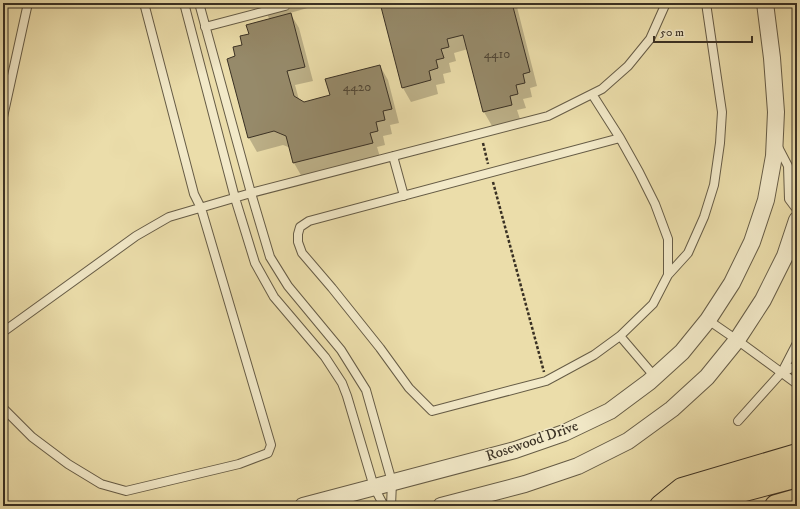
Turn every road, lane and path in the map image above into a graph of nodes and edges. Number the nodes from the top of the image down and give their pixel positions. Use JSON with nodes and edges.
{"nodes":[{"id":1,"x":28,"y":3,"type":"edge"},
{"id":2,"x":144,"y":3,"type":"edge"},
{"id":3,"x":184,"y":3,"type":"edge"},
{"id":4,"x":199,"y":3,"type":"edge"},
{"id":5,"x":666,"y":3,"type":"edge"},
{"id":6,"x":706,"y":3,"type":"edge"},
{"id":7,"x":765,"y":3,"type":"edge"},
{"id":8,"x":285,"y":6,"type":"dead end"},
{"id":9,"x":205,"y":27,"type":"junction"},
{"id":10,"x":592,"y":94,"type":"junction"},
{"id":11,"x":3,"y":117,"type":"edge"},
{"id":12,"x":480,"y":133,"type":"junction"},
{"id":13,"x":620,"y":138,"type":"junction"},
{"id":14,"x":774,"y":141,"type":"junction"},
{"id":15,"x":393,"y":156,"type":"junction"},
{"id":16,"x":490,"y":172,"type":"junction"},
{"id":17,"x":251,"y":193,"type":"junction"},
{"id":18,"x":404,"y":196,"type":"junction"},
{"id":19,"x":235,"y":198,"type":"junction"},
{"id":20,"x":797,"y":207,"type":"edge"},
{"id":21,"x":201,"y":208,"type":"junction"},
{"id":22,"x":797,"y":220,"type":"edge"},
{"id":23,"x":668,"y":275,"type":"junction"},
{"id":24,"x":708,"y":320,"type":"junction"},
{"id":25,"x":3,"y":332,"type":"edge"},
{"id":26,"x":620,"y":336,"type":"junction"},
{"id":27,"x":738,"y":340,"type":"junction"},
{"id":28,"x":797,"y":343,"type":"edge"},
{"id":29,"x":797,"y":366,"type":"edge"},
{"id":30,"x":782,"y":372,"type":"junction"},
{"id":31,"x":655,"y":377,"type":"junction"},
{"id":32,"x":546,"y":381,"type":"junction"},
{"id":33,"x":797,"y":384,"type":"edge"},
{"id":34,"x":3,"y":408,"type":"edge"},
{"id":35,"x":738,"y":421,"type":"dead end"},
{"id":36,"x":797,"y":455,"type":"edge"},
{"id":37,"x":797,"y":476,"type":"edge"},
{"id":38,"x":392,"y":482,"type":"junction"},
{"id":39,"x":374,"y":487,"type":"junction"},
{"id":40,"x":797,"y":500,"type":"edge"},
{"id":41,"x":303,"y":506,"type":"edge"},
{"id":42,"x":384,"y":506,"type":"edge"},
{"id":43,"x":391,"y":506,"type":"edge"},
{"id":44,"x":441,"y":506,"type":"edge"},
{"id":45,"x":661,"y":506,"type":"edge"},
{"id":46,"x":684,"y":506,"type":"edge"},
{"id":47,"x":776,"y":506,"type":"edge"}],
"edges":[{"from":1,"to":11,"type":"lane"},
{"from":2,"to":21,"type":"lane"},
{"from":3,"to":19,"type":"lane"},
{"from":4,"to":9,"type":"lane"},
{"from":5,"to":10,"type":"lane"},
{"from":6,"to":23,"type":"lane"},
{"from":7,"to":14,"type":"street","name":"Rosewood Drive"},
{"from":8,"to":9,"type":"lane"},
{"from":9,"to":17,"type":"lane"},
{"from":10,"to":12,"type":"lane"},
{"from":10,"to":13,"type":"lane"},
{"from":12,"to":15,"type":"lane"},
{"from":12,"to":16,"type":"path"},
{"from":13,"to":16,"type":"lane"},
{"from":13,"to":23,"type":"lane"},
{"from":14,"to":20,"type":"lane"},
{"from":14,"to":24,"type":"street","name":"Rosewood Drive"},
{"from":15,"to":17,"type":"lane"},
{"from":15,"to":18,"type":"lane"},
{"from":16,"to":18,"type":"lane"},
{"from":16,"to":32,"type":"path"},
{"from":17,"to":19,"type":"lane"},
{"from":17,"to":38,"type":"lane"},
{"from":18,"to":32,"type":"lane"},
{"from":19,"to":21,"type":"lane"},
{"from":19,"to":39,"type":"lane"},
{"from":21,"to":25,"type":"lane"},
{"from":21,"to":34,"type":"lane"},
{"from":22,"to":27,"type":"street"},
{"from":23,"to":26,"type":"lane"},
{"from":24,"to":27,"type":"lane"},
{"from":24,"to":31,"type":"street","name":"Rosewood Drive"},
{"from":26,"to":31,"type":"lane"},
{"from":26,"to":32,"type":"lane"},
{"from":27,"to":30,"type":"lane"},
{"from":27,"to":44,"type":"street"},
{"from":28,"to":30,"type":"lane"},
{"from":29,"to":30,"type":"lane"},
{"from":30,"to":33,"type":"lane"},
{"from":30,"to":35,"type":"lane"},
{"from":31,"to":38,"type":"street","name":"Rosewood Drive"},
{"from":36,"to":45,"type":"highway"},
{"from":37,"to":46,"type":"highway"},
{"from":38,"to":39,"type":"street","name":"Rosewood Drive"},
{"from":38,"to":43,"type":"lane"},
{"from":39,"to":41,"type":"street","name":"Rosewood Drive"},
{"from":39,"to":42,"type":"lane"},
{"from":40,"to":47,"type":"highway"}]}
